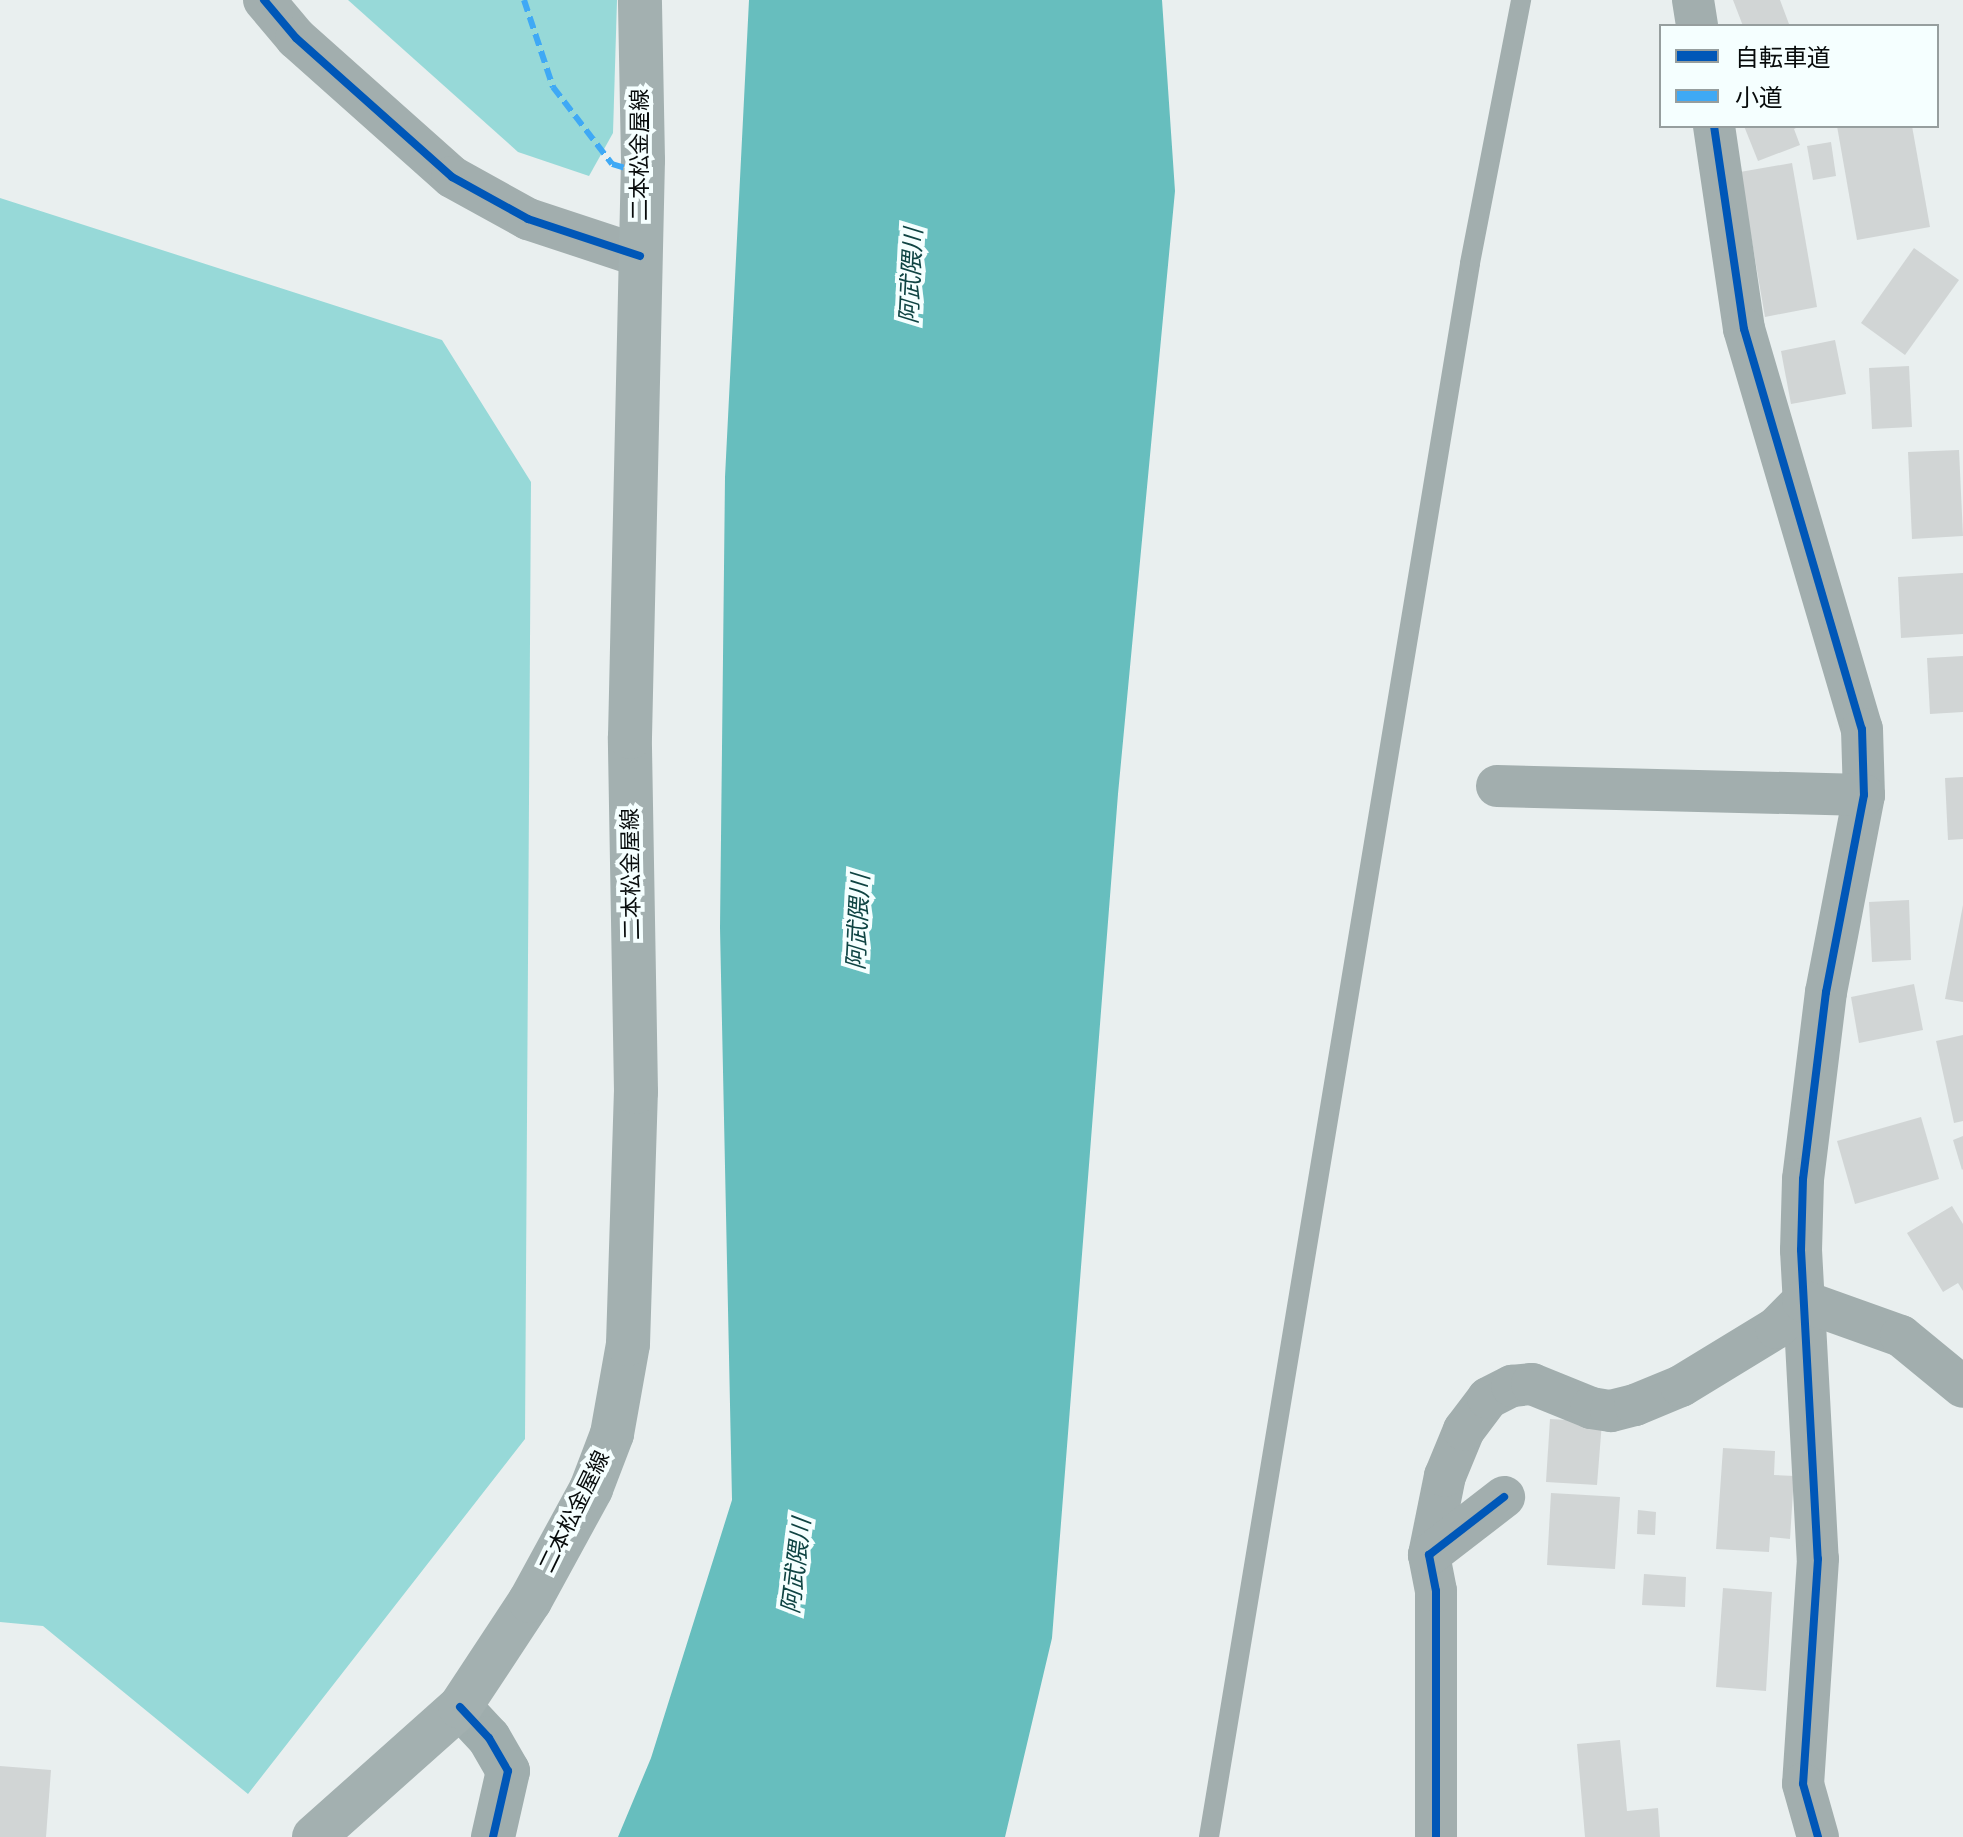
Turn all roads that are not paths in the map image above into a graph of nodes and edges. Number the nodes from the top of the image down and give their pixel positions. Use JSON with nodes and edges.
{"nodes":[{"id":1,"x":264,"y":0,"type":"edge"},
{"id":2,"x":640,"y":0,"type":"edge"},
{"id":3,"x":1521,"y":0,"type":"edge"},
{"id":4,"x":1693,"y":0,"type":"edge"},
{"id":5,"x":1697,"y":24,"type":"edge"},
{"id":6,"x":1714,"y":128,"type":"edge"},
{"id":7,"x":640,"y":256,"type":"junction"},
{"id":8,"x":1497,"y":786,"type":"dead end"},
{"id":9,"x":1864,"y":795,"type":"junction"},
{"id":10,"x":1803,"y":1301,"type":"junction"},
{"id":11,"x":1963,"y":1387,"type":"edge"},
{"id":12,"x":1504,"y":1497,"type":"dead end"},
{"id":13,"x":1429,"y":1555,"type":"junction"},
{"id":14,"x":460,"y":1707,"type":"junction"},
{"id":15,"x":314,"y":1837,"type":"edge"},
{"id":16,"x":493,"y":1837,"type":"edge"},
{"id":17,"x":1209,"y":1837,"type":"edge"},
{"id":18,"x":1436,"y":1837,"type":"edge"},
{"id":19,"x":1818,"y":1837,"type":"edge"}],
"edges":[{"from":1,"to":7,"type":"street"},
{"from":2,"to":7,"type":"main road","name":"二本松金屋線"},
{"from":3,"to":17,"type":"lane"},
{"from":4,"to":5,"type":"street"},
{"from":6,"to":9,"type":"street"},
{"from":7,"to":14,"type":"main road","name":"二本松金屋線"},
{"from":8,"to":9,"type":"street"},
{"from":9,"to":10,"type":"street"},
{"from":10,"to":11,"type":"street"},
{"from":10,"to":13,"type":"street"},
{"from":10,"to":19,"type":"street"},
{"from":12,"to":13,"type":"street"},
{"from":13,"to":18,"type":"street"},
{"from":14,"to":15,"type":"main road","name":"二本松金屋線"},
{"from":14,"to":16,"type":"street"}]}
